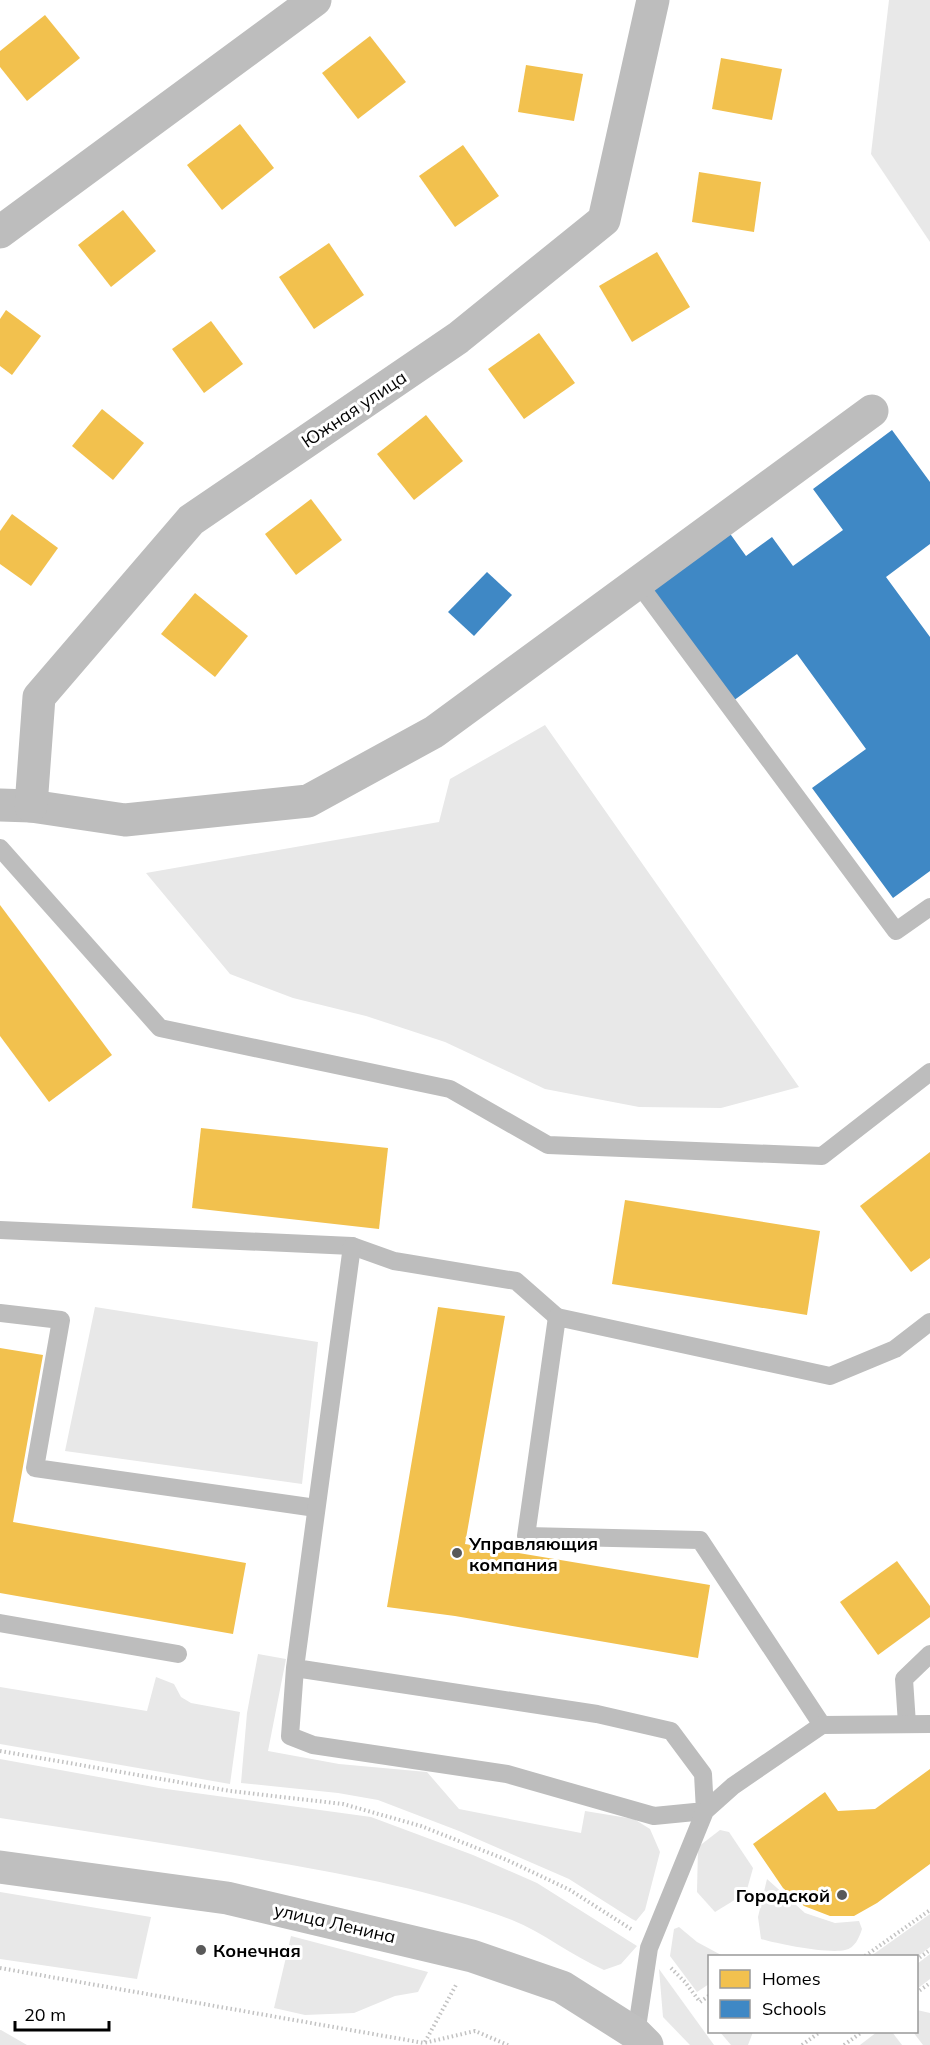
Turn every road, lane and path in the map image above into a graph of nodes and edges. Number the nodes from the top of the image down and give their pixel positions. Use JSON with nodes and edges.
{"nodes":[{"id":1,"x":315,"y":0,"type":"edge"},
{"id":2,"x":653,"y":0,"type":"edge"},
{"id":3,"x":0,"y":232,"type":"edge"},
{"id":4,"x":872,"y":411,"type":"dead end"},
{"id":5,"x":638,"y":583,"type":"junction"},
{"id":6,"x":16,"y":806,"type":"edge"},
{"id":7,"x":0,"y":848,"type":"edge"},
{"id":8,"x":930,"y":907,"type":"edge"},
{"id":9,"x":930,"y":1072,"type":"edge"},
{"id":10,"x":0,"y":1230,"type":"edge"},
{"id":11,"x":352,"y":1246,"type":"junction"},
{"id":12,"x":0,"y":1313,"type":"edge"},
{"id":13,"x":557,"y":1317,"type":"junction"},
{"id":14,"x":930,"y":1322,"type":"edge"},
{"id":15,"x":316,"y":1508,"type":"junction"},
{"id":16,"x":0,"y":1623,"type":"edge"},
{"id":17,"x":930,"y":1653,"type":"edge"},
{"id":18,"x":178,"y":1654,"type":"dead end"},
{"id":19,"x":296,"y":1668,"type":"junction"},
{"id":20,"x":907,"y":1724,"type":"junction"},
{"id":21,"x":930,"y":1724,"type":"edge"},
{"id":22,"x":822,"y":1725,"type":"junction"},
{"id":23,"x":0,"y":1751,"type":"edge"},
{"id":24,"x":705,"y":1810,"type":"junction"},
{"id":25,"x":0,"y":1867,"type":"edge"},
{"id":26,"x":930,"y":1910,"type":"edge"},
{"id":27,"x":649,"y":1947,"type":"junction"},
{"id":28,"x":866,"y":1955,"type":"edge"},
{"id":29,"x":472,"y":1956,"type":"junction"},
{"id":30,"x":0,"y":1968,"type":"edge"},
{"id":31,"x":708,"y":1996,"type":"edge"},
{"id":32,"x":817,"y":2033,"type":"edge"},
{"id":33,"x":859,"y":2033,"type":"edge"},
{"id":34,"x":642,"y":2039,"type":"edge"},
{"id":35,"x":424,"y":2044,"type":"edge"},
{"id":36,"x":508,"y":2045,"type":"edge"},
{"id":37,"x":802,"y":2045,"type":"edge"},
{"id":38,"x":844,"y":2045,"type":"edge"}],
"edges":[{"from":1,"to":3,"type":"street"},
{"from":2,"to":6,"type":"street","name":"Южная улица"},
{"from":4,"to":5,"type":"street"},
{"from":5,"to":6,"type":"street"},
{"from":5,"to":8,"type":"lane"},
{"from":7,"to":9,"type":"lane"},
{"from":10,"to":11,"type":"lane"},
{"from":11,"to":13,"type":"lane"},
{"from":11,"to":15,"type":"lane"},
{"from":12,"to":15,"type":"lane"},
{"from":13,"to":14,"type":"lane"},
{"from":13,"to":22,"type":"lane"},
{"from":15,"to":19,"type":"lane"},
{"from":16,"to":18,"type":"lane"},
{"from":17,"to":20,"type":"lane"},
{"from":19,"to":24,"type":"lane"},
{"from":19,"to":24,"type":"lane"},
{"from":20,"to":21,"type":"lane"},
{"from":20,"to":22,"type":"lane"},
{"from":22,"to":24,"type":"lane"},
{"from":23,"to":27,"type":"path"},
{"from":24,"to":27,"type":"lane"},
{"from":25,"to":29,"type":"main road","name":"улица Ленина"},
{"from":26,"to":28,"type":"path"},
{"from":27,"to":31,"type":"path"},
{"from":27,"to":34,"type":"lane"},
{"from":29,"to":34,"type":"main road","name":"улица Ленина"},
{"from":29,"to":35,"type":"path"},
{"from":30,"to":35,"type":"path"},
{"from":32,"to":37,"type":"path"},
{"from":33,"to":38,"type":"path"},
{"from":35,"to":36,"type":"path"}]}
